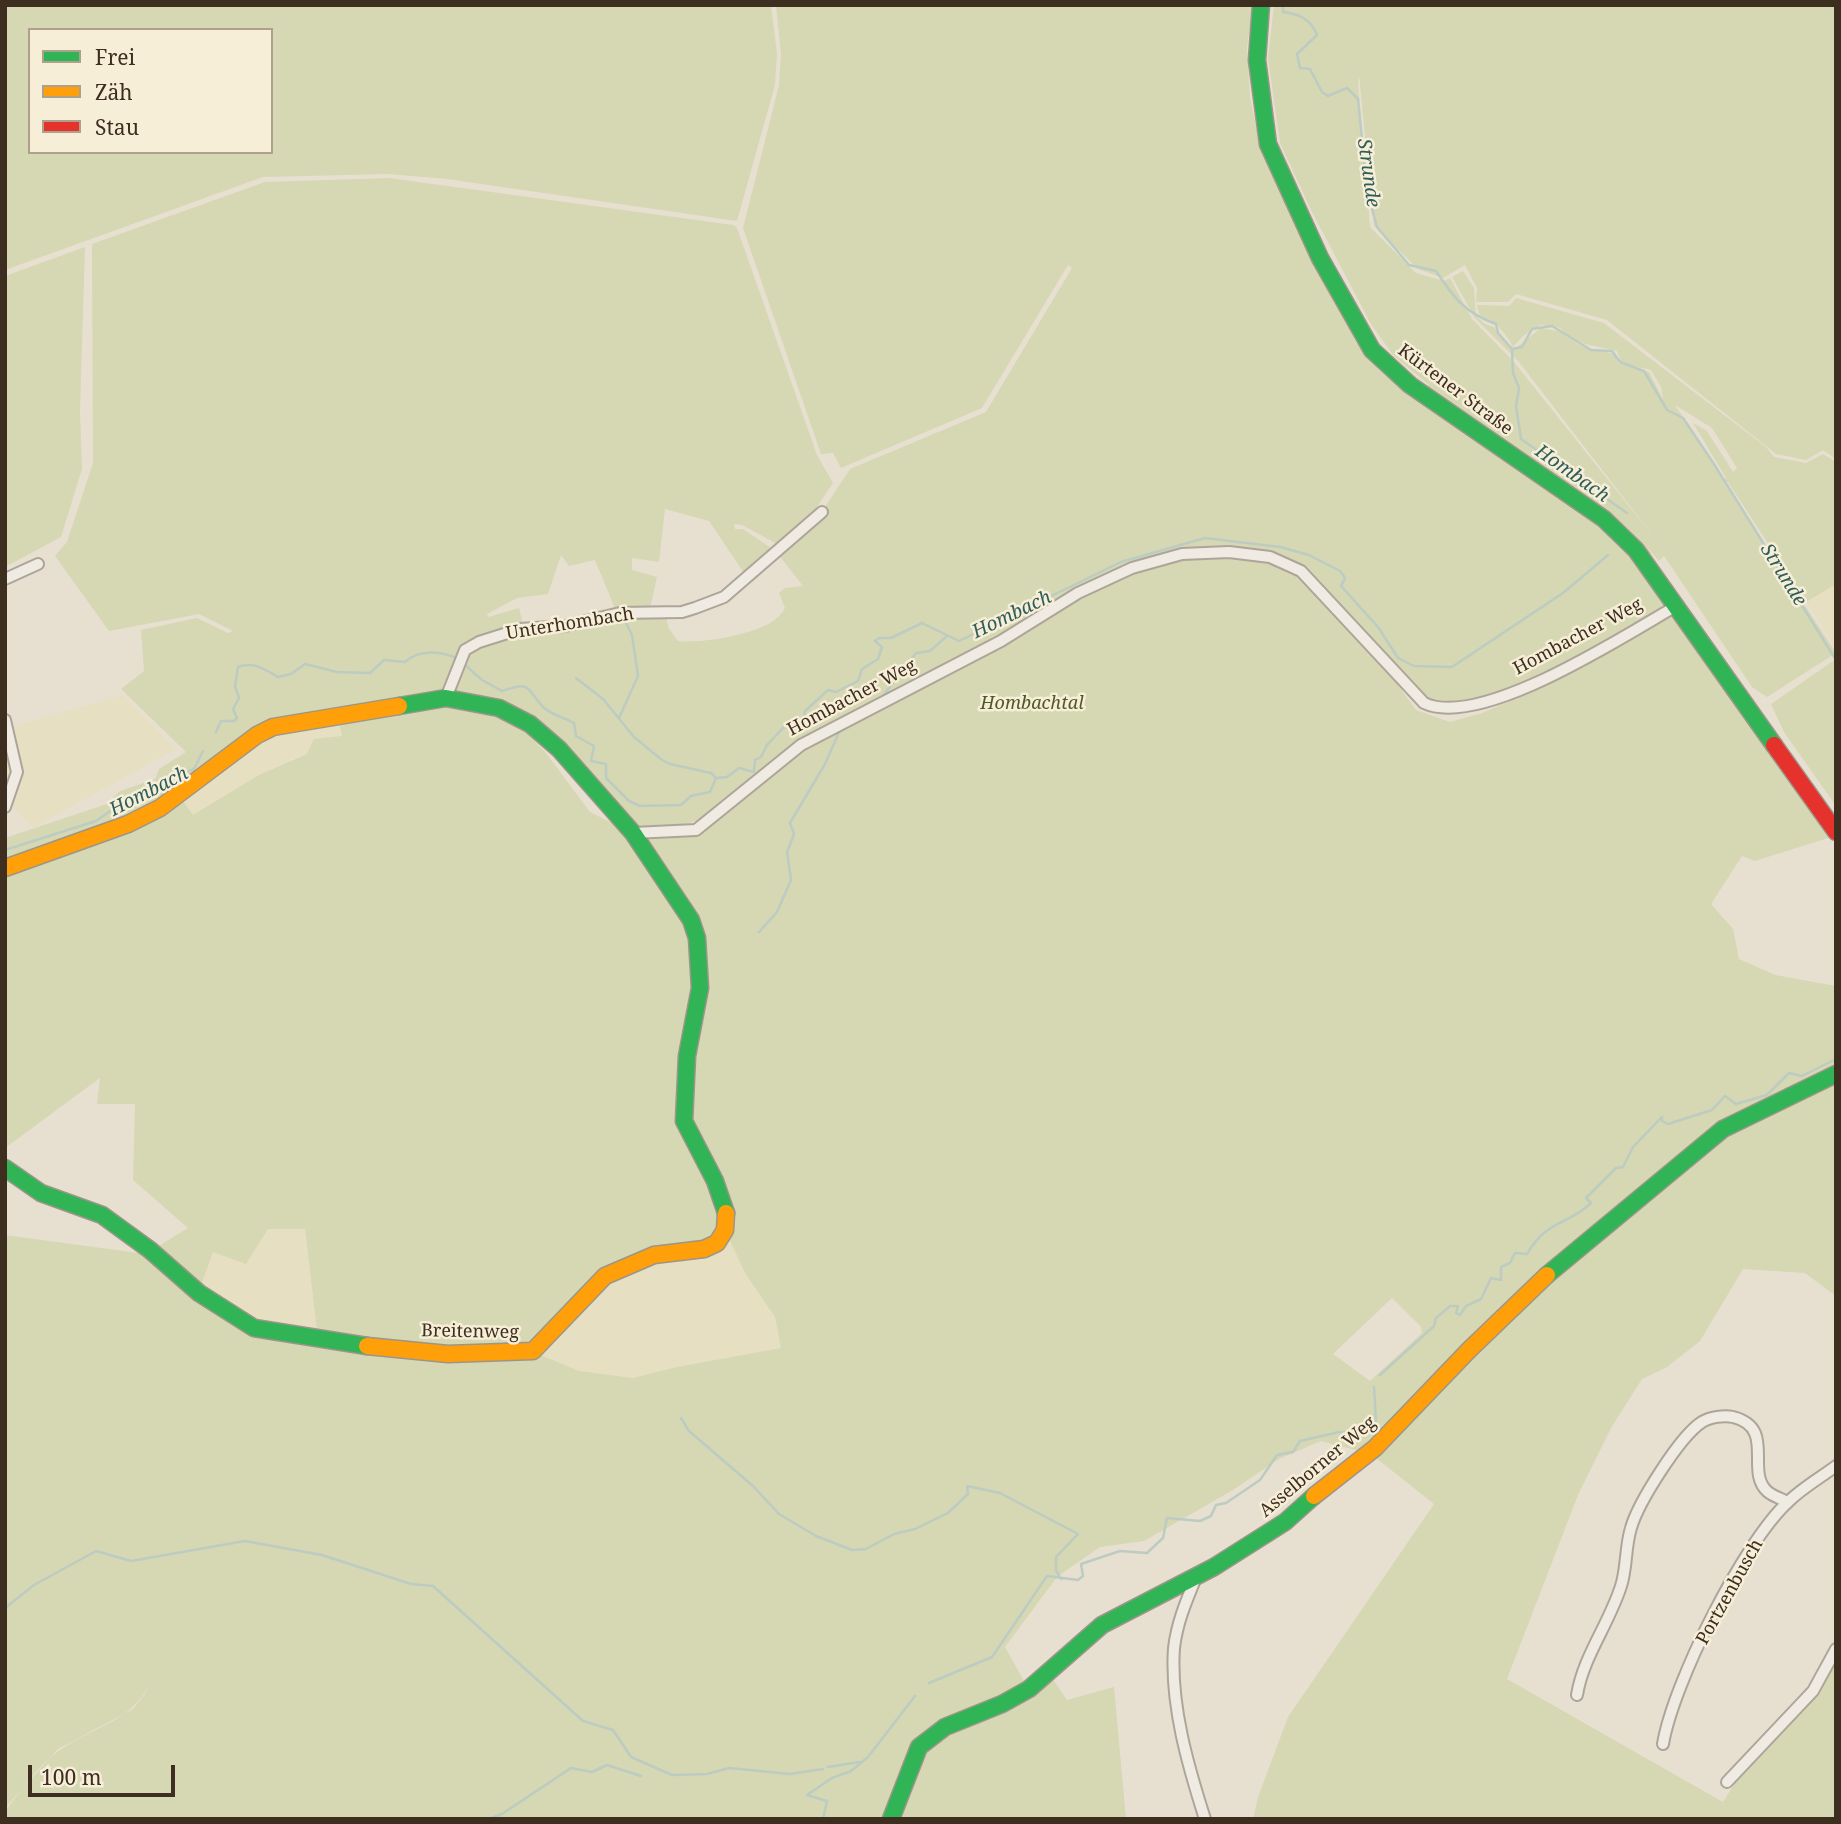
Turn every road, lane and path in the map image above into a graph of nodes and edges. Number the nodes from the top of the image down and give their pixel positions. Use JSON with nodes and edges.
{"nodes":[{"id":1,"x":1261,"y":5,"type":"edge"},
{"id":2,"x":822,"y":512,"type":"dead end"},
{"id":3,"x":38,"y":564,"type":"dead end"},
{"id":4,"x":5,"y":579,"type":"edge"},
{"id":5,"x":1678,"y":605,"type":"junction"},
{"id":6,"x":446,"y":698,"type":"junction"},
{"id":7,"x":5,"y":720,"type":"edge"},
{"id":8,"x":5,"y":807,"type":"edge"},
{"id":9,"x":1836,"y":832,"type":"edge"},
{"id":10,"x":634,"y":833,"type":"junction"},
{"id":11,"x":5,"y":868,"type":"edge"},
{"id":12,"x":1836,"y":1074,"type":"edge"},
{"id":13,"x":5,"y":1168,"type":"edge"},
{"id":14,"x":1836,"y":1466,"type":"edge"},
{"id":15,"x":1787,"y":1502,"type":"junction"},
{"id":16,"x":1197,"y":1576,"type":"junction"},
{"id":17,"x":1836,"y":1649,"type":"edge"},
{"id":18,"x":1577,"y":1695,"type":"dead end"},
{"id":19,"x":1663,"y":1744,"type":"dead end"},
{"id":20,"x":1727,"y":1782,"type":"dead end"},
{"id":21,"x":891,"y":1819,"type":"edge"},
{"id":22,"x":1205,"y":1819,"type":"edge"}],
"edges":[{"from":1,"to":5,"type":"street","name":"Kürtener Straße"},
{"from":2,"to":6,"type":"street","name":"Unterhombach"},
{"from":3,"to":4,"type":"street"},
{"from":5,"to":9,"type":"street","name":"Kürtener Straße"},
{"from":5,"to":10,"type":"street","name":"Hombacher Weg"},
{"from":6,"to":10,"type":"street"},
{"from":6,"to":11,"type":"street"},
{"from":7,"to":8,"type":"street"},
{"from":10,"to":13,"type":"street","name":"Breitenweg"},
{"from":12,"to":16,"type":"street","name":"Asselborner Weg"},
{"from":14,"to":15,"type":"street","name":"Portzenbusch"},
{"from":15,"to":18,"type":"street"},
{"from":15,"to":19,"type":"street","name":"Portzenbusch"},
{"from":16,"to":21,"type":"street","name":"Asselborner Weg"},
{"from":16,"to":22,"type":"street"},
{"from":17,"to":20,"type":"street"}]}
